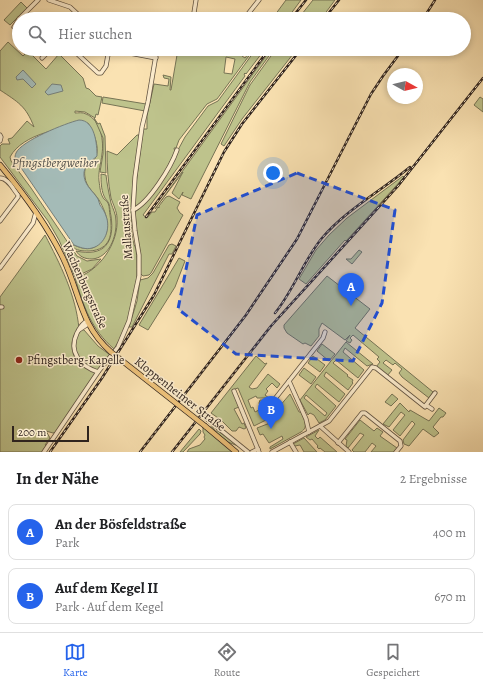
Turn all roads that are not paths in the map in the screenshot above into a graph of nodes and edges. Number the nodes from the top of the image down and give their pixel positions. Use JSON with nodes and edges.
{"nodes":[{"id":1,"x":38,"y":0,"type":"edge"},
{"id":2,"x":49,"y":0,"type":"edge"},
{"id":3,"x":196,"y":0,"type":"edge"},
{"id":4,"x":259,"y":0,"type":"edge"},
{"id":5,"x":26,"y":12,"type":"edge"},
{"id":6,"x":75,"y":12,"type":"edge"},
{"id":7,"x":194,"y":12,"type":"edge"},
{"id":8,"x":250,"y":12,"type":"edge"},
{"id":9,"x":80,"y":56,"type":"edge"},
{"id":10,"x":108,"y":56,"type":"edge"},
{"id":11,"x":143,"y":56,"type":"edge"},
{"id":12,"x":156,"y":58,"type":"joint"},
{"id":13,"x":0,"y":135,"type":"edge"},
{"id":14,"x":0,"y":140,"type":"edge"},
{"id":15,"x":177,"y":150,"type":"dead end"},
{"id":16,"x":0,"y":165,"type":"edge"},
{"id":17,"x":0,"y":178,"type":"edge"},
{"id":18,"x":133,"y":210,"type":"junction"},
{"id":19,"x":37,"y":220,"type":"junction"},
{"id":20,"x":0,"y":221,"type":"edge"},
{"id":21,"x":0,"y":268,"type":"edge"},
{"id":22,"x":88,"y":323,"type":"junction"},
{"id":23,"x":325,"y":332,"type":"dead end"},
{"id":24,"x":111,"y":352,"type":"joint"},
{"id":25,"x":98,"y":372,"type":"junction"},
{"id":26,"x":289,"y":381,"type":"junction"},
{"id":27,"x":234,"y":391,"type":"dead end"},
{"id":28,"x":435,"y":393,"type":"dead end"},
{"id":29,"x":274,"y":400,"type":"dead end"},
{"id":30,"x":426,"y":405,"type":"junction"},
{"id":31,"x":432,"y":409,"type":"dead end"},
{"id":32,"x":206,"y":418,"type":"dead end"},
{"id":33,"x":320,"y":426,"type":"junction"},
{"id":34,"x":309,"y":432,"type":"junction"},
{"id":35,"x":290,"y":442,"type":"junction"},
{"id":36,"x":338,"y":443,"type":"junction"},
{"id":37,"x":259,"y":450,"type":"edge"},
{"id":38,"x":44,"y":452,"type":"edge"},
{"id":39,"x":236,"y":452,"type":"edge"},
{"id":40,"x":248,"y":452,"type":"edge"},
{"id":41,"x":252,"y":452,"type":"edge"},
{"id":42,"x":272,"y":452,"type":"edge"},
{"id":43,"x":296,"y":452,"type":"edge"},
{"id":44,"x":349,"y":452,"type":"edge"},
{"id":45,"x":396,"y":452,"type":"edge"}],
"edges":[{"from":1,"to":5,"type":"street"},
{"from":2,"to":6,"type":"street"},
{"from":3,"to":7,"type":"street"},
{"from":4,"to":8,"type":"street"},
{"from":9,"to":10,"type":"street"},
{"from":11,"to":12,"type":"street"},
{"from":12,"to":18,"type":"street","name":"Mallaustraße"},
{"from":13,"to":14,"type":"street"},
{"from":15,"to":18,"type":"street"},
{"from":16,"to":19,"type":"main road","name":"Wachenburgstraße"},
{"from":17,"to":20,"type":"street"},
{"from":18,"to":25,"type":"street","name":"Mallaustraße"},
{"from":19,"to":21,"type":"street"},
{"from":19,"to":22,"type":"main road","name":"Wachenburgstraße"},
{"from":22,"to":24,"type":"main road","name":"Wachenburgstraße"},
{"from":22,"to":25,"type":"street"},
{"from":23,"to":26,"type":"street"},
{"from":24,"to":39,"type":"main road","name":"Kloppenheimer Straße","bridge":true},
{"from":25,"to":38,"type":"street","name":"Mallaustraße"},
{"from":26,"to":29,"type":"street"},
{"from":26,"to":34,"type":"street"},
{"from":27,"to":37,"type":"street"},
{"from":28,"to":30,"type":"street"},
{"from":30,"to":31,"type":"street"},
{"from":30,"to":33,"type":"street"},
{"from":32,"to":40,"type":"street"},
{"from":33,"to":34,"type":"street"},
{"from":33,"to":36,"type":"street"},
{"from":34,"to":35,"type":"street"},
{"from":35,"to":42,"type":"street"},
{"from":35,"to":43,"type":"street"},
{"from":36,"to":44,"type":"street"},
{"from":36,"to":45,"type":"street"},
{"from":37,"to":41,"type":"street"}]}
